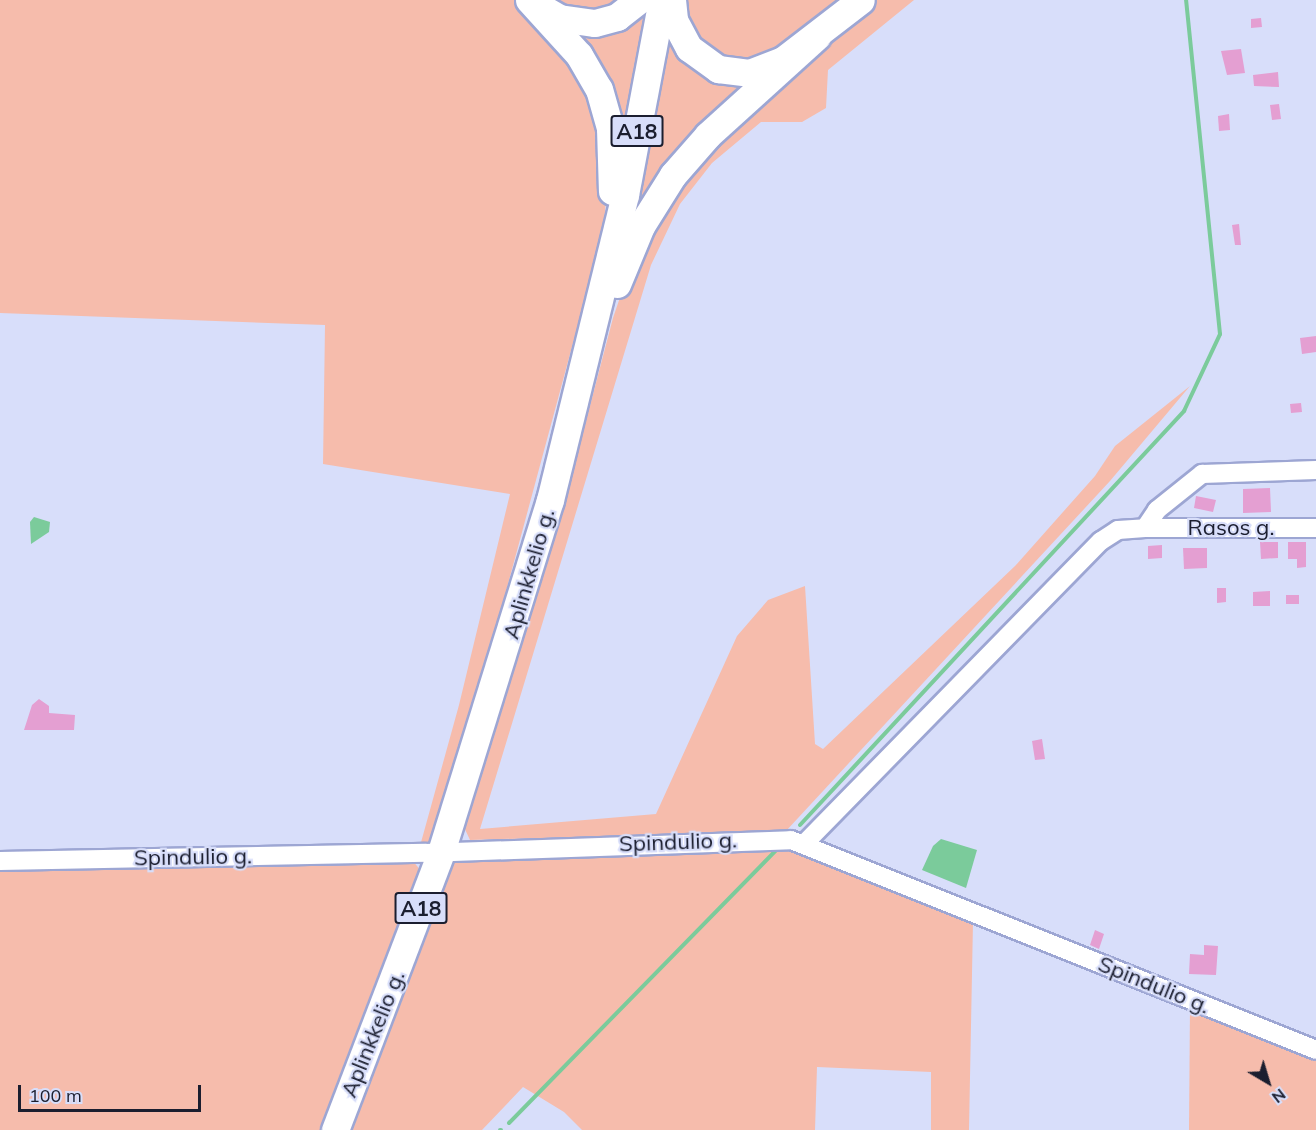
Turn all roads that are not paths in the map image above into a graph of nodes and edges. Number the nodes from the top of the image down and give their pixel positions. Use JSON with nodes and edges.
{"nodes":[{"id":1,"x":529,"y":0,"type":"edge"},
{"id":2,"x":639,"y":0,"type":"edge"},
{"id":3,"x":662,"y":0,"type":"edge"},
{"id":4,"x":672,"y":0,"type":"edge"},
{"id":5,"x":861,"y":0,"type":"edge"},
{"id":6,"x":817,"y":36,"type":"junction"},
{"id":7,"x":608,"y":262,"type":"junction"},
{"id":8,"x":584,"y":371,"type":"junction"},
{"id":9,"x":1316,"y":470,"type":"edge"},
{"id":10,"x":1145,"y":528,"type":"junction"},
{"id":11,"x":1316,"y":528,"type":"edge"},
{"id":12,"x":804,"y":844,"type":"junction"},
{"id":13,"x":441,"y":852,"type":"junction"},
{"id":14,"x":0,"y":861,"type":"edge"},
{"id":15,"x":1316,"y":1050,"type":"edge"},
{"id":16,"x":335,"y":1130,"type":"edge"}],
"edges":[{"from":1,"to":2,"type":"highway"},
{"from":1,"to":7,"type":"highway"},
{"from":3,"to":7,"type":"highway","name":"Aplinkkelio g.","number":"A18"},
{"from":4,"to":6,"type":"highway"},
{"from":5,"to":6,"type":"highway"},
{"from":6,"to":8,"type":"highway"},
{"from":7,"to":8,"type":"highway","name":"Aplinkkelio g.","number":"A18"},
{"from":8,"to":13,"type":"highway","name":"Aplinkkelio g.","number":"A18"},
{"from":9,"to":10,"type":"street"},
{"from":10,"to":11,"type":"street","name":"Rasos g."},
{"from":10,"to":12,"type":"street","name":"Rasos g."},
{"from":12,"to":13,"type":"street","name":"Spindulio g."},
{"from":12,"to":15,"type":"street","name":"Spindulio g."},
{"from":13,"to":14,"type":"street","name":"Spindulio g."},
{"from":13,"to":16,"type":"highway","name":"Aplinkkelio g.","number":"A18"}]}
